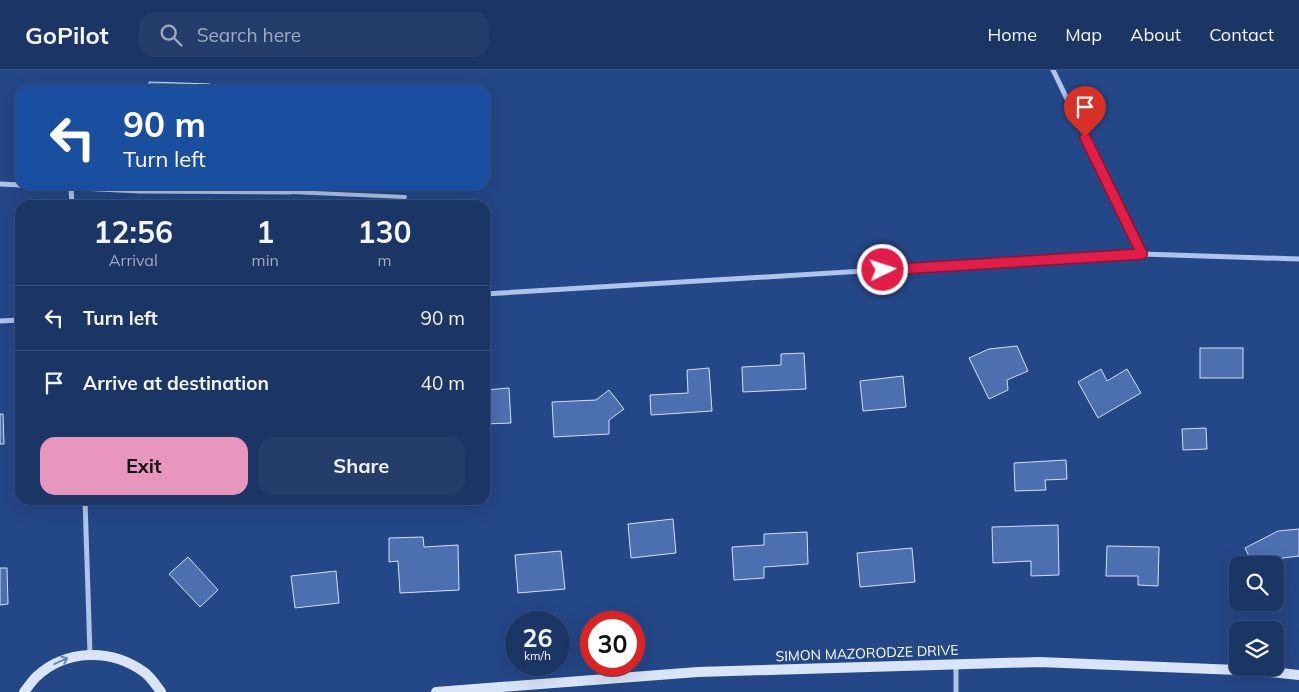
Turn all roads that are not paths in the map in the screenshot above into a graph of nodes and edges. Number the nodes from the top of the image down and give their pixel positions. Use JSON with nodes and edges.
{"nodes":[{"id":1,"x":1053,"y":70,"type":"edge"},
{"id":2,"x":0,"y":184,"type":"edge"},
{"id":3,"x":15,"y":185,"type":"edge"},
{"id":4,"x":116,"y":190,"type":"edge"},
{"id":5,"x":291,"y":192,"type":"joint"},
{"id":6,"x":405,"y":197,"type":"dead end"},
{"id":7,"x":1142,"y":254,"type":"junction"},
{"id":8,"x":1299,"y":259,"type":"edge"},
{"id":9,"x":490,"y":294,"type":"edge"},
{"id":10,"x":15,"y":320,"type":"edge"},
{"id":11,"x":0,"y":321,"type":"edge"},
{"id":12,"x":85,"y":505,"type":"edge"},
{"id":13,"x":90,"y":654,"type":"junction"},
{"id":14,"x":956,"y":665,"type":"junction"},
{"id":15,"x":1299,"y":675,"type":"edge"},
{"id":16,"x":24,"y":692,"type":"edge"},
{"id":17,"x":161,"y":692,"type":"edge"},
{"id":18,"x":436,"y":692,"type":"edge"},
{"id":19,"x":956,"y":692,"type":"edge"}],
"edges":[{"from":1,"to":7,"type":"street"},
{"from":2,"to":3,"type":"street"},
{"from":4,"to":5,"type":"street"},
{"from":5,"to":6,"type":"lane"},
{"from":7,"to":8,"type":"street"},
{"from":7,"to":9,"type":"street"},
{"from":10,"to":11,"type":"street"},
{"from":12,"to":13,"type":"street"},
{"from":16,"to":13,"type":"street","one_way":true},
{"from":13,"to":17,"type":"street"},
{"from":14,"to":15,"type":"street","name":"SIMON MAZORODZE DRIVE"},
{"from":14,"to":18,"type":"street","name":"SIMON MAZORODZE DRIVE"},
{"from":14,"to":19,"type":"street"}]}
